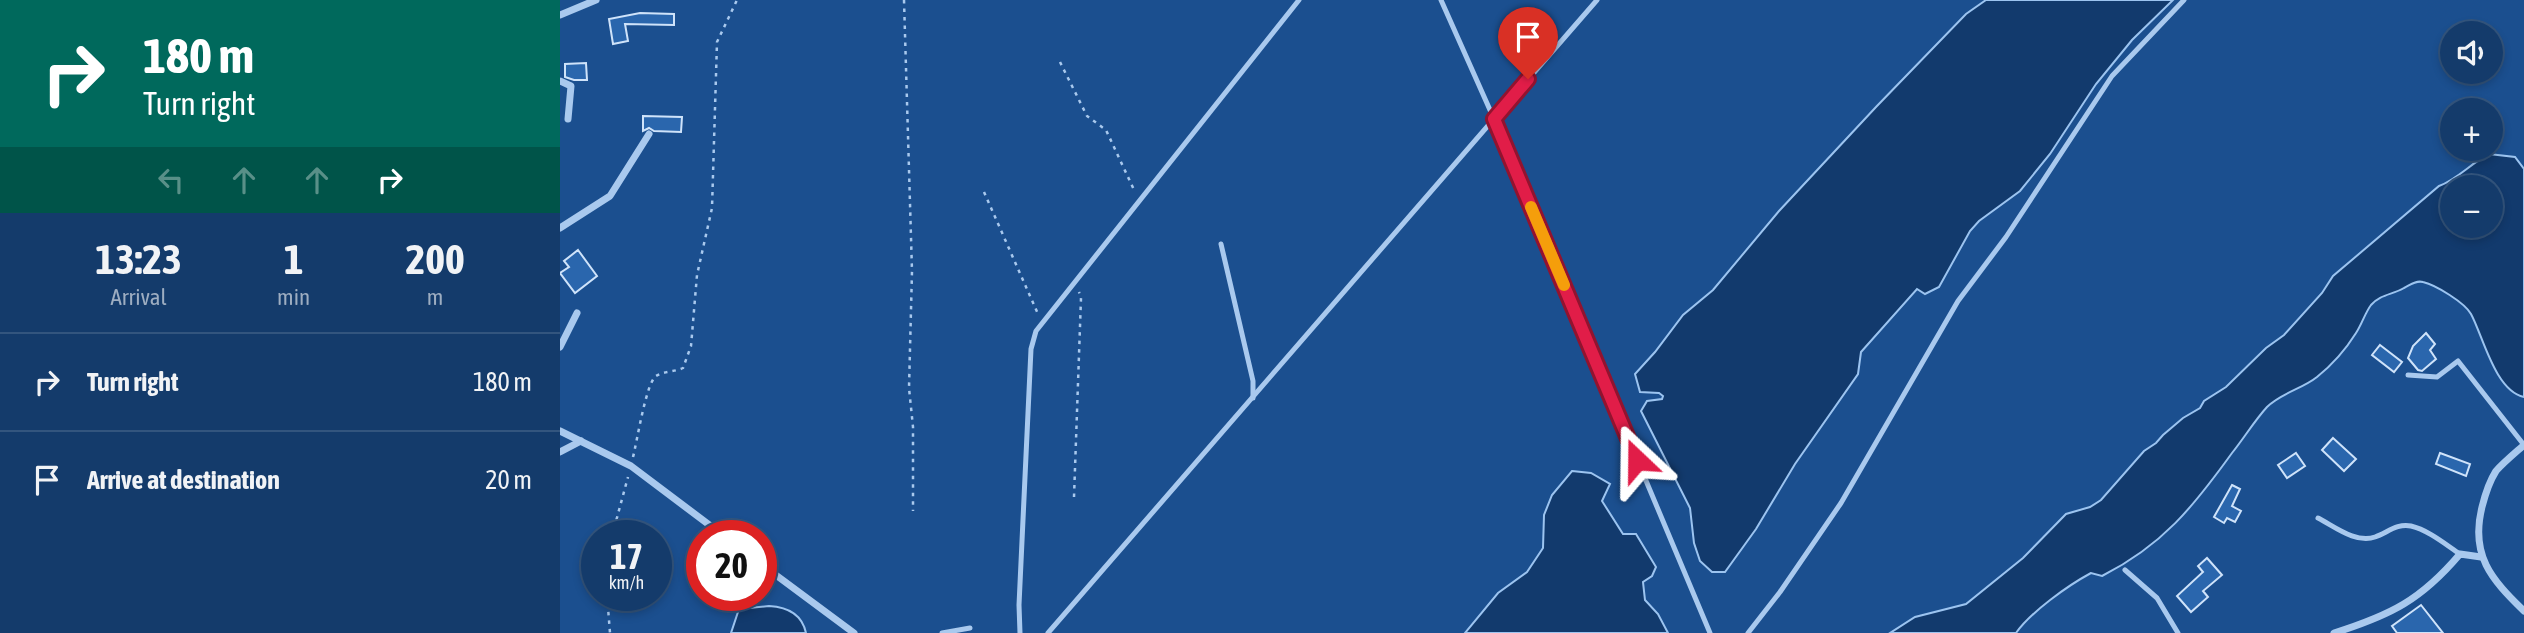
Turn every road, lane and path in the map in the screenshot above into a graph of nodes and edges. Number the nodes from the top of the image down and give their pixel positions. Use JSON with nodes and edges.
{"nodes":[{"id":1,"x":596,"y":0,"type":"edge"},
{"id":2,"x":737,"y":0,"type":"edge"},
{"id":3,"x":904,"y":0,"type":"edge"},
{"id":4,"x":1299,"y":0,"type":"edge"},
{"id":5,"x":1441,"y":0,"type":"edge"},
{"id":6,"x":1597,"y":0,"type":"edge"},
{"id":7,"x":2184,"y":0,"type":"edge"},
{"id":8,"x":560,"y":15,"type":"edge"},
{"id":9,"x":1060,"y":62,"type":"dead end"},
{"id":10,"x":560,"y":81,"type":"edge"},
{"id":11,"x":568,"y":119,"type":"dead end"},
{"id":12,"x":1494,"y":119,"type":"junction"},
{"id":13,"x":649,"y":134,"type":"dead end"},
{"id":14,"x":984,"y":192,"type":"dead end"},
{"id":15,"x":1140,"y":201,"type":"junction"},
{"id":16,"x":560,"y":228,"type":"edge"},
{"id":17,"x":1221,"y":244,"type":"dead end"},
{"id":18,"x":1074,"y":283,"type":"junction"},
{"id":19,"x":577,"y":313,"type":"dead end"},
{"id":20,"x":1042,"y":323,"type":"junction"},
{"id":21,"x":560,"y":347,"type":"edge"},
{"id":22,"x":2408,"y":375,"type":"dead end"},
{"id":23,"x":1253,"y":398,"type":"junction"},
{"id":24,"x":560,"y":431,"type":"edge"},
{"id":25,"x":581,"y":441,"type":"junction"},
{"id":26,"x":2524,"y":445,"type":"edge"},
{"id":27,"x":560,"y":452,"type":"edge"},
{"id":28,"x":631,"y":466,"type":"junction"},
{"id":29,"x":1074,"y":497,"type":"dead end"},
{"id":30,"x":913,"y":511,"type":"dead end"},
{"id":31,"x":2318,"y":518,"type":"dead end"},
{"id":32,"x":617,"y":520,"type":"edge"},
{"id":33,"x":703,"y":520,"type":"edge"},
{"id":34,"x":2460,"y":554,"type":"junction"},
{"id":35,"x":2480,"y":556,"type":"junction"},
{"id":36,"x":2125,"y":570,"type":"dead end"},
{"id":37,"x":777,"y":576,"type":"edge"},
{"id":38,"x":608,"y":611,"type":"edge"},
{"id":39,"x":2524,"y":611,"type":"edge"},
{"id":40,"x":971,"y":628,"type":"dead end"},
{"id":41,"x":610,"y":633,"type":"edge"},
{"id":42,"x":854,"y":633,"type":"edge"},
{"id":43,"x":942,"y":633,"type":"edge"},
{"id":44,"x":1020,"y":633,"type":"edge"},
{"id":45,"x":1048,"y":633,"type":"edge"},
{"id":46,"x":1710,"y":633,"type":"edge"},
{"id":47,"x":1748,"y":633,"type":"edge"},
{"id":48,"x":2178,"y":633,"type":"edge"},
{"id":49,"x":2334,"y":633,"type":"edge"}],
"edges":[{"from":1,"to":8,"type":"street"},
{"from":2,"to":28,"type":"path"},
{"from":3,"to":30,"type":"path"},
{"from":4,"to":15,"type":"lane"},
{"from":5,"to":12,"type":"lane"},
{"from":6,"to":12,"type":"lane"},
{"from":7,"to":47,"type":"lane"},
{"from":9,"to":15,"type":"path"},
{"from":10,"to":11,"type":"street"},
{"from":12,"to":23,"type":"lane"},
{"from":12,"to":46,"type":"lane"},
{"from":13,"to":16,"type":"street"},
{"from":14,"to":20,"type":"path"},
{"from":15,"to":18,"type":"lane"},
{"from":17,"to":23,"type":"lane"},
{"from":18,"to":20,"type":"lane"},
{"from":18,"to":29,"type":"path"},
{"from":19,"to":21,"type":"street"},
{"from":20,"to":44,"type":"lane"},
{"from":22,"to":26,"type":"lane"},
{"from":23,"to":45,"type":"lane"},
{"from":24,"to":25,"type":"street"},
{"from":25,"to":27,"type":"street"},
{"from":25,"to":28,"type":"street"},
{"from":26,"to":35,"type":"street"},
{"from":28,"to":32,"type":"path"},
{"from":28,"to":33,"type":"street"},
{"from":31,"to":34,"type":"lane"},
{"from":34,"to":35,"type":"street"},
{"from":34,"to":49,"type":"street"},
{"from":35,"to":39,"type":"street"},
{"from":36,"to":48,"type":"lane"},
{"from":37,"to":42,"type":"street"},
{"from":38,"to":41,"type":"path"},
{"from":40,"to":43,"type":"lane"}]}
